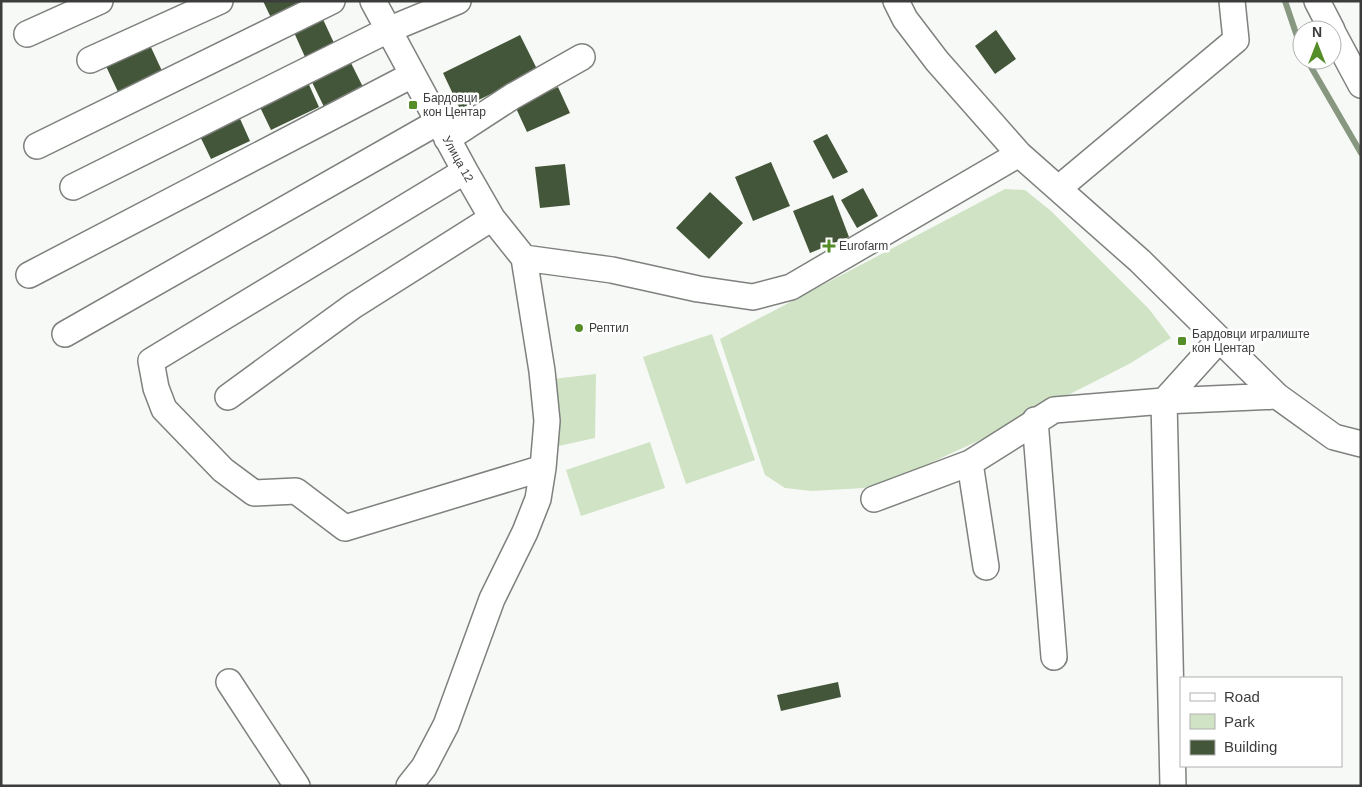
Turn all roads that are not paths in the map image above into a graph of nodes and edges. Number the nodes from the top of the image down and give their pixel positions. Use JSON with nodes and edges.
{"nodes":[{"id":1,"x":100,"y":1,"type":"edge"},
{"id":2,"x":220,"y":1,"type":"edge"},
{"id":3,"x":332,"y":1,"type":"edge"},
{"id":4,"x":373,"y":1,"type":"edge"},
{"id":5,"x":458,"y":1,"type":"edge"},
{"id":6,"x":896,"y":1,"type":"edge"},
{"id":7,"x":1232,"y":1,"type":"edge"},
{"id":8,"x":1316,"y":1,"type":"edge"},
{"id":9,"x":1326,"y":20,"type":"edge"},
{"id":10,"x":388,"y":30,"type":"junction"},
{"id":11,"x":27,"y":34,"type":"dead end"},
{"id":12,"x":1342,"y":49,"type":"edge"},
{"id":13,"x":582,"y":57,"type":"dead end"},
{"id":14,"x":90,"y":60,"type":"dead end"},
{"id":15,"x":412,"y":75,"type":"junction"},
{"id":16,"x":1361,"y":85,"type":"edge"},
{"id":17,"x":443,"y":130,"type":"junction"},
{"id":18,"x":37,"y":146,"type":"dead end"},
{"id":19,"x":1019,"y":154,"type":"junction"},
{"id":20,"x":464,"y":171,"type":"junction"},
{"id":21,"x":73,"y":187,"type":"dead end"},
{"id":22,"x":1059,"y":188,"type":"junction"},
{"id":23,"x":492,"y":218,"type":"junction"},
{"id":24,"x":524,"y":258,"type":"junction"},
{"id":25,"x":29,"y":275,"type":"dead end"},
{"id":26,"x":65,"y":334,"type":"dead end"},
{"id":27,"x":1219,"y":340,"type":"junction"},
{"id":28,"x":1277,"y":396,"type":"junction"},
{"id":29,"x":228,"y":397,"type":"dead end"},
{"id":30,"x":1164,"y":401,"type":"junction"},
{"id":31,"x":1035,"y":420,"type":"junction"},
{"id":32,"x":1361,"y":444,"type":"edge"},
{"id":33,"x":970,"y":463,"type":"junction"},
{"id":34,"x":543,"y":468,"type":"junction"},
{"id":35,"x":874,"y":499,"type":"dead end"},
{"id":36,"x":986,"y":567,"type":"dead end"},
{"id":37,"x":1054,"y":657,"type":"dead end"},
{"id":38,"x":229,"y":682,"type":"dead end"},
{"id":39,"x":297,"y":786,"type":"edge"},
{"id":40,"x":409,"y":786,"type":"edge"},
{"id":41,"x":1173,"y":786,"type":"edge"}],
"edges":[{"from":1,"to":11,"type":"street"},
{"from":2,"to":14,"type":"street"},
{"from":3,"to":18,"type":"street"},
{"from":4,"to":10,"type":"street","name":"Улица 12"},
{"from":5,"to":10,"type":"street"},
{"from":6,"to":19,"type":"street"},
{"from":7,"to":22,"type":"street"},
{"from":8,"to":9,"type":"street"},
{"from":10,"to":15,"type":"street","name":"Улица 12"},
{"from":10,"to":21,"type":"street"},
{"from":12,"to":16,"type":"street"},
{"from":13,"to":17,"type":"street"},
{"from":15,"to":17,"type":"street","name":"Улица 12"},
{"from":15,"to":25,"type":"street"},
{"from":17,"to":20,"type":"street","name":"Улица 12"},
{"from":17,"to":26,"type":"street"},
{"from":19,"to":22,"type":"street"},
{"from":19,"to":24,"type":"street"},
{"from":20,"to":23,"type":"street","name":"Улица 12"},
{"from":20,"to":34,"type":"street"},
{"from":22,"to":27,"type":"street"},
{"from":23,"to":24,"type":"street","name":"Улица 12"},
{"from":23,"to":29,"type":"street"},
{"from":24,"to":34,"type":"street"},
{"from":27,"to":28,"type":"street"},
{"from":27,"to":30,"type":"street"},
{"from":28,"to":30,"type":"street"},
{"from":28,"to":32,"type":"street"},
{"from":30,"to":31,"type":"street"},
{"from":30,"to":41,"type":"street"},
{"from":31,"to":33,"type":"street"},
{"from":31,"to":37,"type":"street"},
{"from":33,"to":35,"type":"street"},
{"from":33,"to":36,"type":"street"},
{"from":34,"to":40,"type":"street"},
{"from":38,"to":39,"type":"street"}]}
